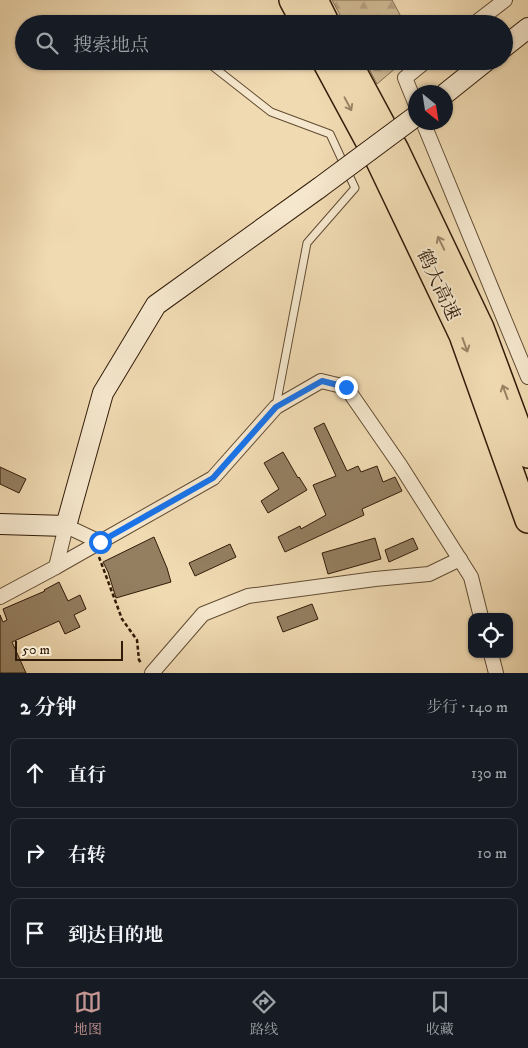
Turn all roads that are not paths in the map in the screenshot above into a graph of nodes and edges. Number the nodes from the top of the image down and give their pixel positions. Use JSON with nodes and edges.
{"nodes":[{"id":1,"x":292,"y":0,"type":"edge"},
{"id":2,"x":314,"y":0,"type":"edge"},
{"id":3,"x":505,"y":0,"type":"edge"},
{"id":4,"x":300,"y":15,"type":"edge"},
{"id":5,"x":322,"y":15,"type":"edge"},
{"id":6,"x":486,"y":15,"type":"edge"},
{"id":7,"x":528,"y":28,"type":"edge"},
{"id":8,"x":513,"y":40,"type":"edge"},
{"id":9,"x":217,"y":70,"type":"edge"},
{"id":10,"x":330,"y":70,"type":"edge"},
{"id":11,"x":353,"y":70,"type":"edge"},
{"id":12,"x":415,"y":70,"type":"edge"},
{"id":13,"x":475,"y":70,"type":"edge"},
{"id":14,"x":408,"y":85,"type":"edge"},
{"id":15,"x":453,"y":87,"type":"edge"},
{"id":16,"x":408,"y":122,"type":"edge"},
{"id":17,"x":426,"y":130,"type":"edge"},
{"id":18,"x":528,"y":377,"type":"edge"},
{"id":19,"x":276,"y":407,"type":"junction"},
{"id":20,"x":528,"y":454,"type":"edge"},
{"id":21,"x":528,"y":520,"type":"edge"},
{"id":22,"x":0,"y":524,"type":"edge"},
{"id":23,"x":66,"y":526,"type":"junction"},
{"id":24,"x":97,"y":544,"type":"junction"},
{"id":25,"x":460,"y":559,"type":"junction"},
{"id":26,"x":56,"y":567,"type":"junction"},
{"id":27,"x":0,"y":597,"type":"edge"},
{"id":28,"x":480,"y":613,"type":"edge"},
{"id":29,"x":492,"y":658,"type":"edge"},
{"id":30,"x":148,"y":670,"type":"edge"},
{"id":31,"x":496,"y":673,"type":"edge"}],
"edges":[{"from":1,"to":4,"type":"highway"},
{"from":2,"to":5,"type":"highway"},
{"from":3,"to":6,"type":"street"},
{"from":7,"to":8,"type":"street"},
{"from":9,"to":19,"type":"lane"},
{"from":10,"to":21,"type":"highway","name":"鹤大高速","one_way":true},
{"from":20,"to":11,"type":"highway","name":"鹤大高速","one_way":true},
{"from":12,"to":14,"type":"street"},
{"from":13,"to":15,"type":"street"},
{"from":16,"to":23,"type":"street","bridge":true},
{"from":17,"to":18,"type":"street"},
{"from":19,"to":24,"type":"street"},
{"from":19,"to":25,"type":"street"},
{"from":22,"to":23,"type":"street"},
{"from":23,"to":24,"type":"street"},
{"from":23,"to":26,"type":"street"},
{"from":24,"to":26,"type":"street"},
{"from":25,"to":28,"type":"street"},
{"from":25,"to":30,"type":"street"},
{"from":26,"to":27,"type":"street"},
{"from":29,"to":31,"type":"street"}]}
